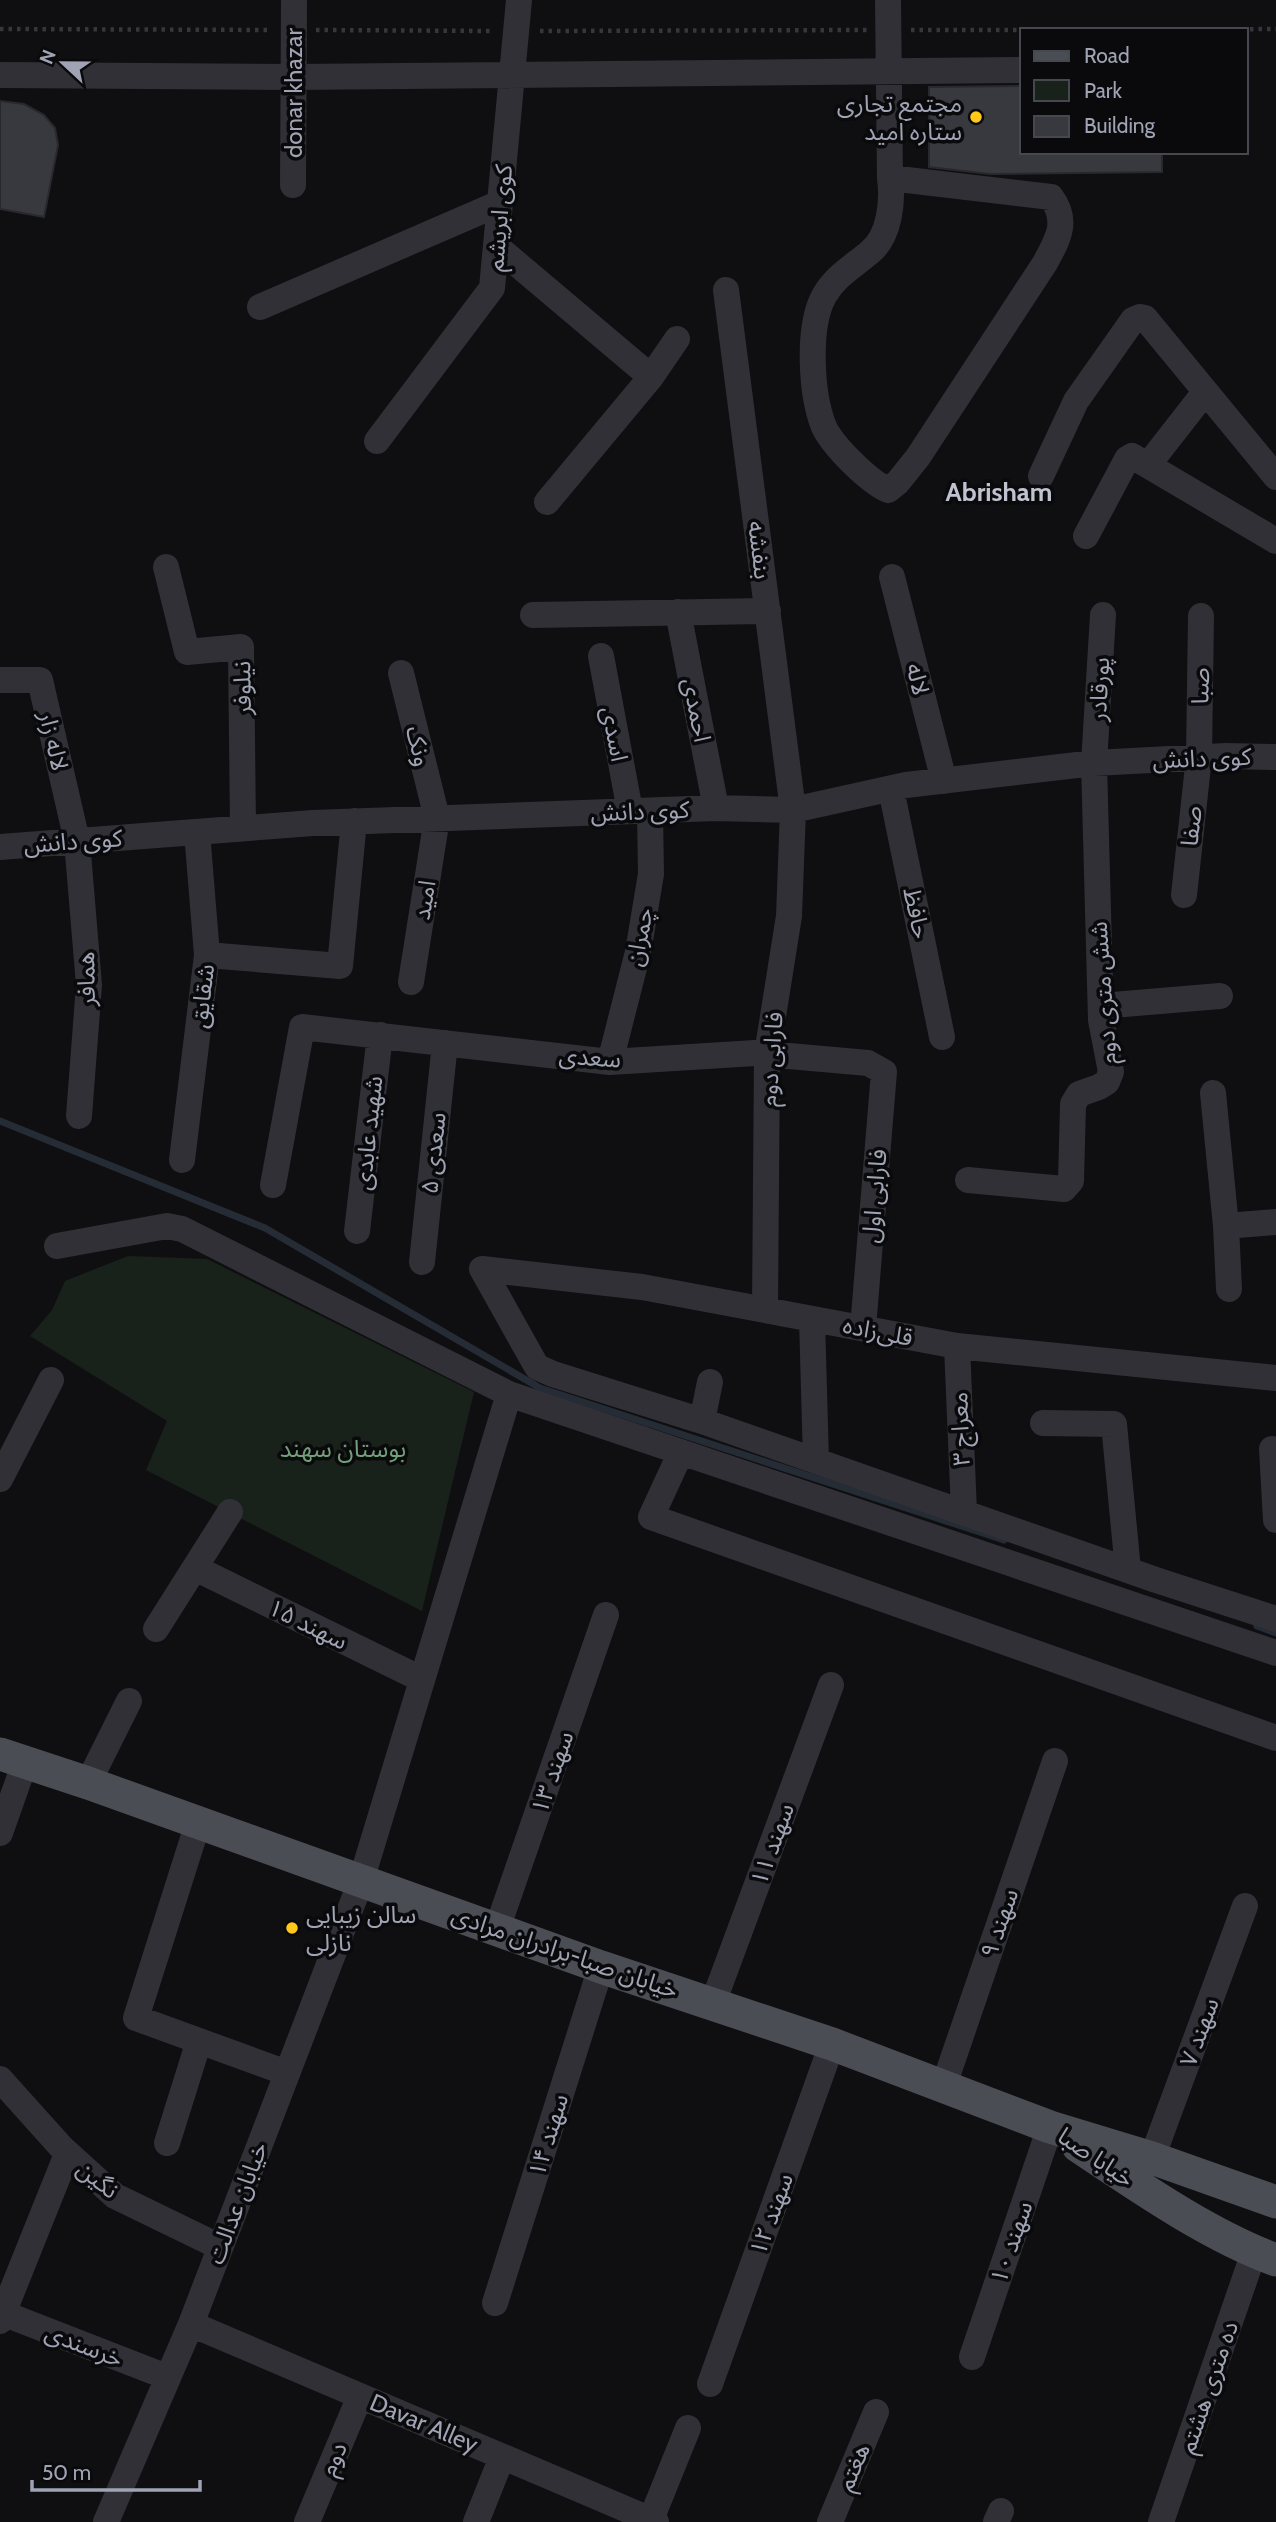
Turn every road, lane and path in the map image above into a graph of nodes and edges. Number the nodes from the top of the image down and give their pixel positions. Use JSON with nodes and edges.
{"nodes":[{"id":1,"x":294,"y":0,"type":"edge"},
{"id":2,"x":519,"y":0,"type":"edge"},
{"id":3,"x":888,"y":0,"type":"edge"},
{"id":4,"x":1248,"y":29,"type":"edge"},
{"id":5,"x":1276,"y":29,"type":"edge"},
{"id":6,"x":1020,"y":70,"type":"edge"},
{"id":7,"x":888,"y":71,"type":"junction"},
{"id":8,"x":512,"y":73,"type":"junction"},
{"id":9,"x":0,"y":75,"type":"edge"},
{"id":10,"x":293,"y":76,"type":"junction"},
{"id":11,"x":890,"y":178,"type":"junction"},
{"id":12,"x":293,"y":186,"type":"dead end"},
{"id":13,"x":500,"y":203,"type":"junction"},
{"id":14,"x":496,"y":246,"type":"junction"},
{"id":15,"x":726,"y":290,"type":"dead end"},
{"id":16,"x":260,"y":307,"type":"dead end"},
{"id":17,"x":677,"y":339,"type":"dead end"},
{"id":18,"x":652,"y":377,"type":"junction"},
{"id":19,"x":1205,"y":392,"type":"junction"},
{"id":20,"x":377,"y":441,"type":"dead end"},
{"id":21,"x":1148,"y":465,"type":"junction"},
{"id":22,"x":1041,"y":476,"type":"dead end"},
{"id":23,"x":1276,"y":477,"type":"edge"},
{"id":24,"x":547,"y":502,"type":"dead end"},
{"id":25,"x":1086,"y":536,"type":"dead end"},
{"id":26,"x":1276,"y":541,"type":"edge"},
{"id":27,"x":166,"y":567,"type":"dead end"},
{"id":28,"x":892,"y":577,"type":"dead end"},
{"id":29,"x":768,"y":611,"type":"junction"},
{"id":30,"x":678,"y":612,"type":"junction"},
{"id":31,"x":533,"y":615,"type":"dead end"},
{"id":32,"x":1103,"y":615,"type":"dead end"},
{"id":33,"x":1201,"y":616,"type":"dead end"},
{"id":34,"x":601,"y":656,"type":"dead end"},
{"id":35,"x":401,"y":673,"type":"dead end"},
{"id":36,"x":0,"y":680,"type":"edge"},
{"id":37,"x":1199,"y":757,"type":"junction"},
{"id":38,"x":1276,"y":757,"type":"edge"},
{"id":39,"x":1094,"y":763,"type":"junction"},
{"id":40,"x":944,"y":781,"type":"junction"},
{"id":41,"x":891,"y":789,"type":"junction"},
{"id":42,"x":716,"y":808,"type":"junction"},
{"id":43,"x":793,"y":810,"type":"junction"},
{"id":44,"x":640,"y":811,"type":"junction"},
{"id":45,"x":437,"y":818,"type":"junction"},
{"id":46,"x":354,"y":821,"type":"junction"},
{"id":47,"x":243,"y":828,"type":"junction"},
{"id":48,"x":197,"y":832,"type":"junction"},
{"id":49,"x":77,"y":841,"type":"junction"},
{"id":50,"x":0,"y":847,"type":"edge"},
{"id":51,"x":1184,"y":895,"type":"dead end"},
{"id":52,"x":207,"y":954,"type":"junction"},
{"id":53,"x":411,"y":982,"type":"dead end"},
{"id":54,"x":1220,"y":996,"type":"dead end"},
{"id":55,"x":1101,"y":1006,"type":"junction"},
{"id":56,"x":380,"y":1035,"type":"junction"},
{"id":57,"x":942,"y":1037,"type":"dead end"},
{"id":58,"x":444,"y":1043,"type":"junction"},
{"id":59,"x":767,"y":1054,"type":"junction"},
{"id":60,"x":610,"y":1062,"type":"junction"},
{"id":61,"x":878,"y":1067,"type":"joint"},
{"id":62,"x":1213,"y":1093,"type":"dead end"},
{"id":63,"x":79,"y":1116,"type":"dead end"},
{"id":64,"x":182,"y":1160,"type":"dead end"},
{"id":65,"x":968,"y":1180,"type":"dead end"},
{"id":66,"x":273,"y":1185,"type":"dead end"},
{"id":67,"x":1276,"y":1222,"type":"edge"},
{"id":68,"x":1226,"y":1226,"type":"junction"},
{"id":69,"x":357,"y":1231,"type":"dead end"},
{"id":70,"x":57,"y":1246,"type":"dead end"},
{"id":71,"x":422,"y":1262,"type":"dead end"},
{"id":72,"x":1229,"y":1289,"type":"dead end"},
{"id":73,"x":765,"y":1310,"type":"junction"},
{"id":74,"x":812,"y":1319,"type":"junction"},
{"id":75,"x":863,"y":1328,"type":"junction"},
{"id":76,"x":957,"y":1346,"type":"junction"},
{"id":77,"x":1276,"y":1378,"type":"edge"},
{"id":78,"x":51,"y":1380,"type":"dead end"},
{"id":79,"x":710,"y":1382,"type":"dead end"},
{"id":80,"x":509,"y":1394,"type":"junction"},
{"id":81,"x":702,"y":1421,"type":"junction"},
{"id":82,"x":1043,"y":1423,"type":"dead end"},
{"id":83,"x":1272,"y":1449,"type":"dead end"},
{"id":84,"x":681,"y":1452,"type":"junction"},
{"id":85,"x":816,"y":1461,"type":"junction"},
{"id":86,"x":0,"y":1479,"type":"edge"},
{"id":87,"x":230,"y":1511,"type":"dead end"},
{"id":88,"x":964,"y":1512,"type":"junction"},
{"id":89,"x":1276,"y":1520,"type":"edge"},
{"id":90,"x":195,"y":1569,"type":"junction"},
{"id":91,"x":1128,"y":1570,"type":"junction"},
{"id":92,"x":606,"y":1615,"type":"dead end"},
{"id":93,"x":1276,"y":1619,"type":"edge"},
{"id":94,"x":156,"y":1629,"type":"dead end"},
{"id":95,"x":1276,"y":1653,"type":"edge"},
{"id":96,"x":421,"y":1679,"type":"junction"},
{"id":97,"x":831,"y":1685,"type":"dead end"},
{"id":98,"x":129,"y":1701,"type":"dead end"},
{"id":99,"x":1276,"y":1738,"type":"edge"},
{"id":100,"x":12,"y":1758,"type":"edge"},
{"id":101,"x":1055,"y":1761,"type":"dead end"},
{"id":102,"x":88,"y":1783,"type":"junction"},
{"id":103,"x":198,"y":1823,"type":"junction"},
{"id":104,"x":0,"y":1833,"type":"edge"},
{"id":105,"x":361,"y":1881,"type":"junction"},
{"id":106,"x":1245,"y":1906,"type":"dead end"},
{"id":107,"x":497,"y":1929,"type":"junction"},
{"id":108,"x":601,"y":1967,"type":"junction"},
{"id":109,"x":713,"y":2003,"type":"junction"},
{"id":110,"x":200,"y":2041,"type":"junction"},
{"id":111,"x":832,"y":2044,"type":"junction"},
{"id":112,"x":288,"y":2073,"type":"junction"},
{"id":113,"x":0,"y":2079,"type":"edge"},
{"id":114,"x":944,"y":2085,"type":"junction"},
{"id":115,"x":1050,"y":2127,"type":"junction"},
{"id":116,"x":167,"y":2143,"type":"dead end"},
{"id":117,"x":68,"y":2154,"type":"junction"},
{"id":118,"x":1152,"y":2158,"type":"junction"},
{"id":119,"x":1276,"y":2202,"type":"edge"},
{"id":120,"x":220,"y":2247,"type":"junction"},
{"id":121,"x":1265,"y":2256,"type":"edge"},
{"id":122,"x":495,"y":2303,"type":"dead end"},
{"id":123,"x":1,"y":2315,"type":"edge"},
{"id":124,"x":191,"y":2324,"type":"junction"},
{"id":125,"x":972,"y":2357,"type":"dead end"},
{"id":126,"x":167,"y":2377,"type":"junction"},
{"id":127,"x":710,"y":2384,"type":"dead end"},
{"id":128,"x":360,"y":2396,"type":"junction"},
{"id":129,"x":876,"y":2412,"type":"dead end"},
{"id":130,"x":688,"y":2428,"type":"dead end"},
{"id":131,"x":502,"y":2457,"type":"junction"},
{"id":132,"x":652,"y":2521,"type":"edge"},
{"id":133,"x":106,"y":2522,"type":"edge"},
{"id":134,"x":307,"y":2522,"type":"edge"},
{"id":135,"x":476,"y":2522,"type":"edge"},
{"id":136,"x":830,"y":2522,"type":"edge"},
{"id":137,"x":1161,"y":2522,"type":"edge"}],
"edges":[{"from":1,"to":10,"type":"street","name":"donar khazar"},
{"from":2,"to":8,"type":"street","name":"کوی ابریشم"},
{"from":3,"to":7,"type":"street"},
{"from":4,"to":5,"type":"path"},
{"from":6,"to":7,"type":"street"},
{"from":7,"to":8,"type":"street"},
{"from":7,"to":11,"type":"street"},
{"from":8,"to":10,"type":"street"},
{"from":8,"to":13,"type":"street","name":"کوی ابریشم"},
{"from":9,"to":10,"type":"street"},
{"from":10,"to":12,"type":"street","name":"donar khazar"},
{"from":11,"to":11,"type":"street"},
{"from":13,"to":14,"type":"street","name":"کوی ابریشم"},
{"from":13,"to":16,"type":"street"},
{"from":14,"to":18,"type":"street"},
{"from":14,"to":20,"type":"street","name":"کوی ابریشم"},
{"from":15,"to":29,"type":"street","name":"بنفشه"},
{"from":17,"to":18,"type":"street"},
{"from":18,"to":24,"type":"street"},
{"from":19,"to":21,"type":"street"},
{"from":19,"to":22,"type":"street"},
{"from":19,"to":23,"type":"street"},
{"from":21,"to":25,"type":"street"},
{"from":21,"to":26,"type":"street"},
{"from":27,"to":47,"type":"street","name":"نیلوفر"},
{"from":28,"to":40,"type":"street","name":"لاله"},
{"from":29,"to":30,"type":"street"},
{"from":29,"to":43,"type":"street","name":"بنفشه"},
{"from":30,"to":31,"type":"street"},
{"from":30,"to":42,"type":"street","name":"احمدی"},
{"from":32,"to":39,"type":"street","name":"پورقادر"},
{"from":33,"to":37,"type":"street","name":"صبا"},
{"from":34,"to":44,"type":"street","name":"اسدی"},
{"from":35,"to":45,"type":"street","name":"ونک"},
{"from":36,"to":49,"type":"street","name":"لاله زار"},
{"from":37,"to":38,"type":"street","name":"کوی دانش"},
{"from":37,"to":39,"type":"street","name":"کوی دانش"},
{"from":37,"to":51,"type":"street","name":"صفا"},
{"from":39,"to":40,"type":"street","name":"کوی دانش"},
{"from":39,"to":55,"type":"street","name":"شش متری دوم"},
{"from":40,"to":41,"type":"street","name":"کوی دانش"},
{"from":41,"to":43,"type":"street","name":"کوی دانش"},
{"from":41,"to":57,"type":"street","name":"حافظ"},
{"from":42,"to":43,"type":"street","name":"کوی دانش"},
{"from":42,"to":44,"type":"street","name":"کوی دانش"},
{"from":43,"to":59,"type":"street","name":"فارابی دوم"},
{"from":44,"to":45,"type":"street","name":"کوی دانش"},
{"from":44,"to":60,"type":"street","name":"چمران"},
{"from":45,"to":46,"type":"street","name":"کوی دانش"},
{"from":45,"to":53,"type":"street","name":"امید"},
{"from":46,"to":47,"type":"street","name":"کوی دانش"},
{"from":46,"to":52,"type":"street"},
{"from":47,"to":48,"type":"street","name":"کوی دانش"},
{"from":48,"to":49,"type":"street","name":"کوی دانش"},
{"from":48,"to":52,"type":"street","name":"شقایق"},
{"from":49,"to":50,"type":"street","name":"کوی دانش"},
{"from":49,"to":63,"type":"street","name":"همافر"},
{"from":52,"to":64,"type":"street","name":"شقایق"},
{"from":54,"to":55,"type":"street"},
{"from":55,"to":65,"type":"street","name":"شش متری دوم"},
{"from":56,"to":58,"type":"street","name":"سعدی"},
{"from":56,"to":66,"type":"street","name":"سعدی"},
{"from":56,"to":69,"type":"street","name":"شهید عابدی"},
{"from":58,"to":60,"type":"street","name":"سعدی"},
{"from":58,"to":71,"type":"street","name":"سعدی ۵"},
{"from":59,"to":60,"type":"street","name":"سعدی"},
{"from":59,"to":61,"type":"street","name":"سعدی"},
{"from":59,"to":73,"type":"street","name":"فارابی دوم"},
{"from":61,"to":75,"type":"street","name":"فارابی اول"},
{"from":62,"to":68,"type":"street"},
{"from":67,"to":68,"type":"street"},
{"from":68,"to":72,"type":"street"},
{"from":70,"to":80,"type":"street"},
{"from":73,"to":74,"type":"street","name":"قلی‌زاده"},
{"from":73,"to":81,"type":"street","name":"قلی‌زاده"},
{"from":74,"to":75,"type":"street","name":"قلی‌زاده"},
{"from":74,"to":85,"type":"street"},
{"from":75,"to":76,"type":"street","name":"قلی‌زاده"},
{"from":76,"to":77,"type":"street","name":"قلی‌زاده"},
{"from":76,"to":88,"type":"street","name":"معراج ۳"},
{"from":78,"to":86,"type":"street"},
{"from":79,"to":81,"type":"street"},
{"from":80,"to":84,"type":"street"},
{"from":80,"to":96,"type":"street","name":"خیابان عدالت"},
{"from":81,"to":85,"type":"street"},
{"from":82,"to":91,"type":"street"},
{"from":83,"to":89,"type":"street"},
{"from":84,"to":95,"type":"street"},
{"from":84,"to":99,"type":"street"},
{"from":85,"to":88,"type":"street"},
{"from":87,"to":90,"type":"street"},
{"from":88,"to":91,"type":"street"},
{"from":90,"to":94,"type":"street"},
{"from":90,"to":96,"type":"street","name":"سهند ۱۵"},
{"from":91,"to":93,"type":"street"},
{"from":92,"to":107,"type":"street","name":"سهند ۱۳"},
{"from":96,"to":105,"type":"street","name":"خیابان عدالت"},
{"from":97,"to":109,"type":"street","name":"سهند ۱۱"},
{"from":98,"to":102,"type":"street"},
{"from":100,"to":102,"type":"main road","name":"خیابان صبا-برادران مرادی"},
{"from":100,"to":104,"type":"street"},
{"from":101,"to":114,"type":"street","name":"سهند ۹"},
{"from":102,"to":103,"type":"main road","name":"خیابان صبا-برادران مرادی"},
{"from":103,"to":105,"type":"main road","name":"خیابان صبا-برادران مرادی"},
{"from":103,"to":110,"type":"street"},
{"from":105,"to":107,"type":"main road","name":"خیابان صبا-برادران مرادی"},
{"from":105,"to":112,"type":"street","name":"خیابان عدالت"},
{"from":106,"to":118,"type":"street","name":"سهند ۷"},
{"from":107,"to":108,"type":"main road","name":"خیابان صبا-برادران مرادی"},
{"from":108,"to":109,"type":"main road","name":"خیابان صبا-برادران مرادی"},
{"from":108,"to":122,"type":"street","name":"سهند ۱۴"},
{"from":109,"to":111,"type":"main road","name":"خیابان صبا-برادران مرادی"},
{"from":110,"to":112,"type":"street"},
{"from":110,"to":116,"type":"street"},
{"from":111,"to":114,"type":"main road","name":"خیابان صبا-برادران مرادی"},
{"from":111,"to":127,"type":"street","name":"سهند ۱۲"},
{"from":112,"to":120,"type":"street","name":"خیابان عدالت"},
{"from":113,"to":117,"type":"street","name":"نگین"},
{"from":114,"to":115,"type":"main road","name":"خیابان صبا-برادران مرادی"},
{"from":115,"to":118,"type":"main road","name":"خیابا صبا"},
{"from":115,"to":121,"type":"main road","name":"خیابا صبا"},
{"from":115,"to":125,"type":"street","name":"سهند ۱۰"},
{"from":117,"to":120,"type":"street","name":"نگین"},
{"from":117,"to":123,"type":"street"},
{"from":118,"to":119,"type":"main road","name":"خیابا صبا"},
{"from":120,"to":124,"type":"street","name":"خیابان عدالت"},
{"from":121,"to":137,"type":"street","name":"ده متری هشتم"},
{"from":123,"to":126,"type":"street","name":"خرسندی"},
{"from":124,"to":126,"type":"street","name":"خیابان عدالت"},
{"from":124,"to":128,"type":"street","name":"Davar Alley"},
{"from":126,"to":133,"type":"street","name":"خیابان عدالت"},
{"from":128,"to":131,"type":"street","name":"Davar Alley"},
{"from":128,"to":134,"type":"street","name":"دوم"},
{"from":129,"to":136,"type":"street","name":"هغتم"},
{"from":130,"to":132,"type":"street"},
{"from":131,"to":132,"type":"street","name":"Davar Alley"},
{"from":131,"to":135,"type":"street"}]}
